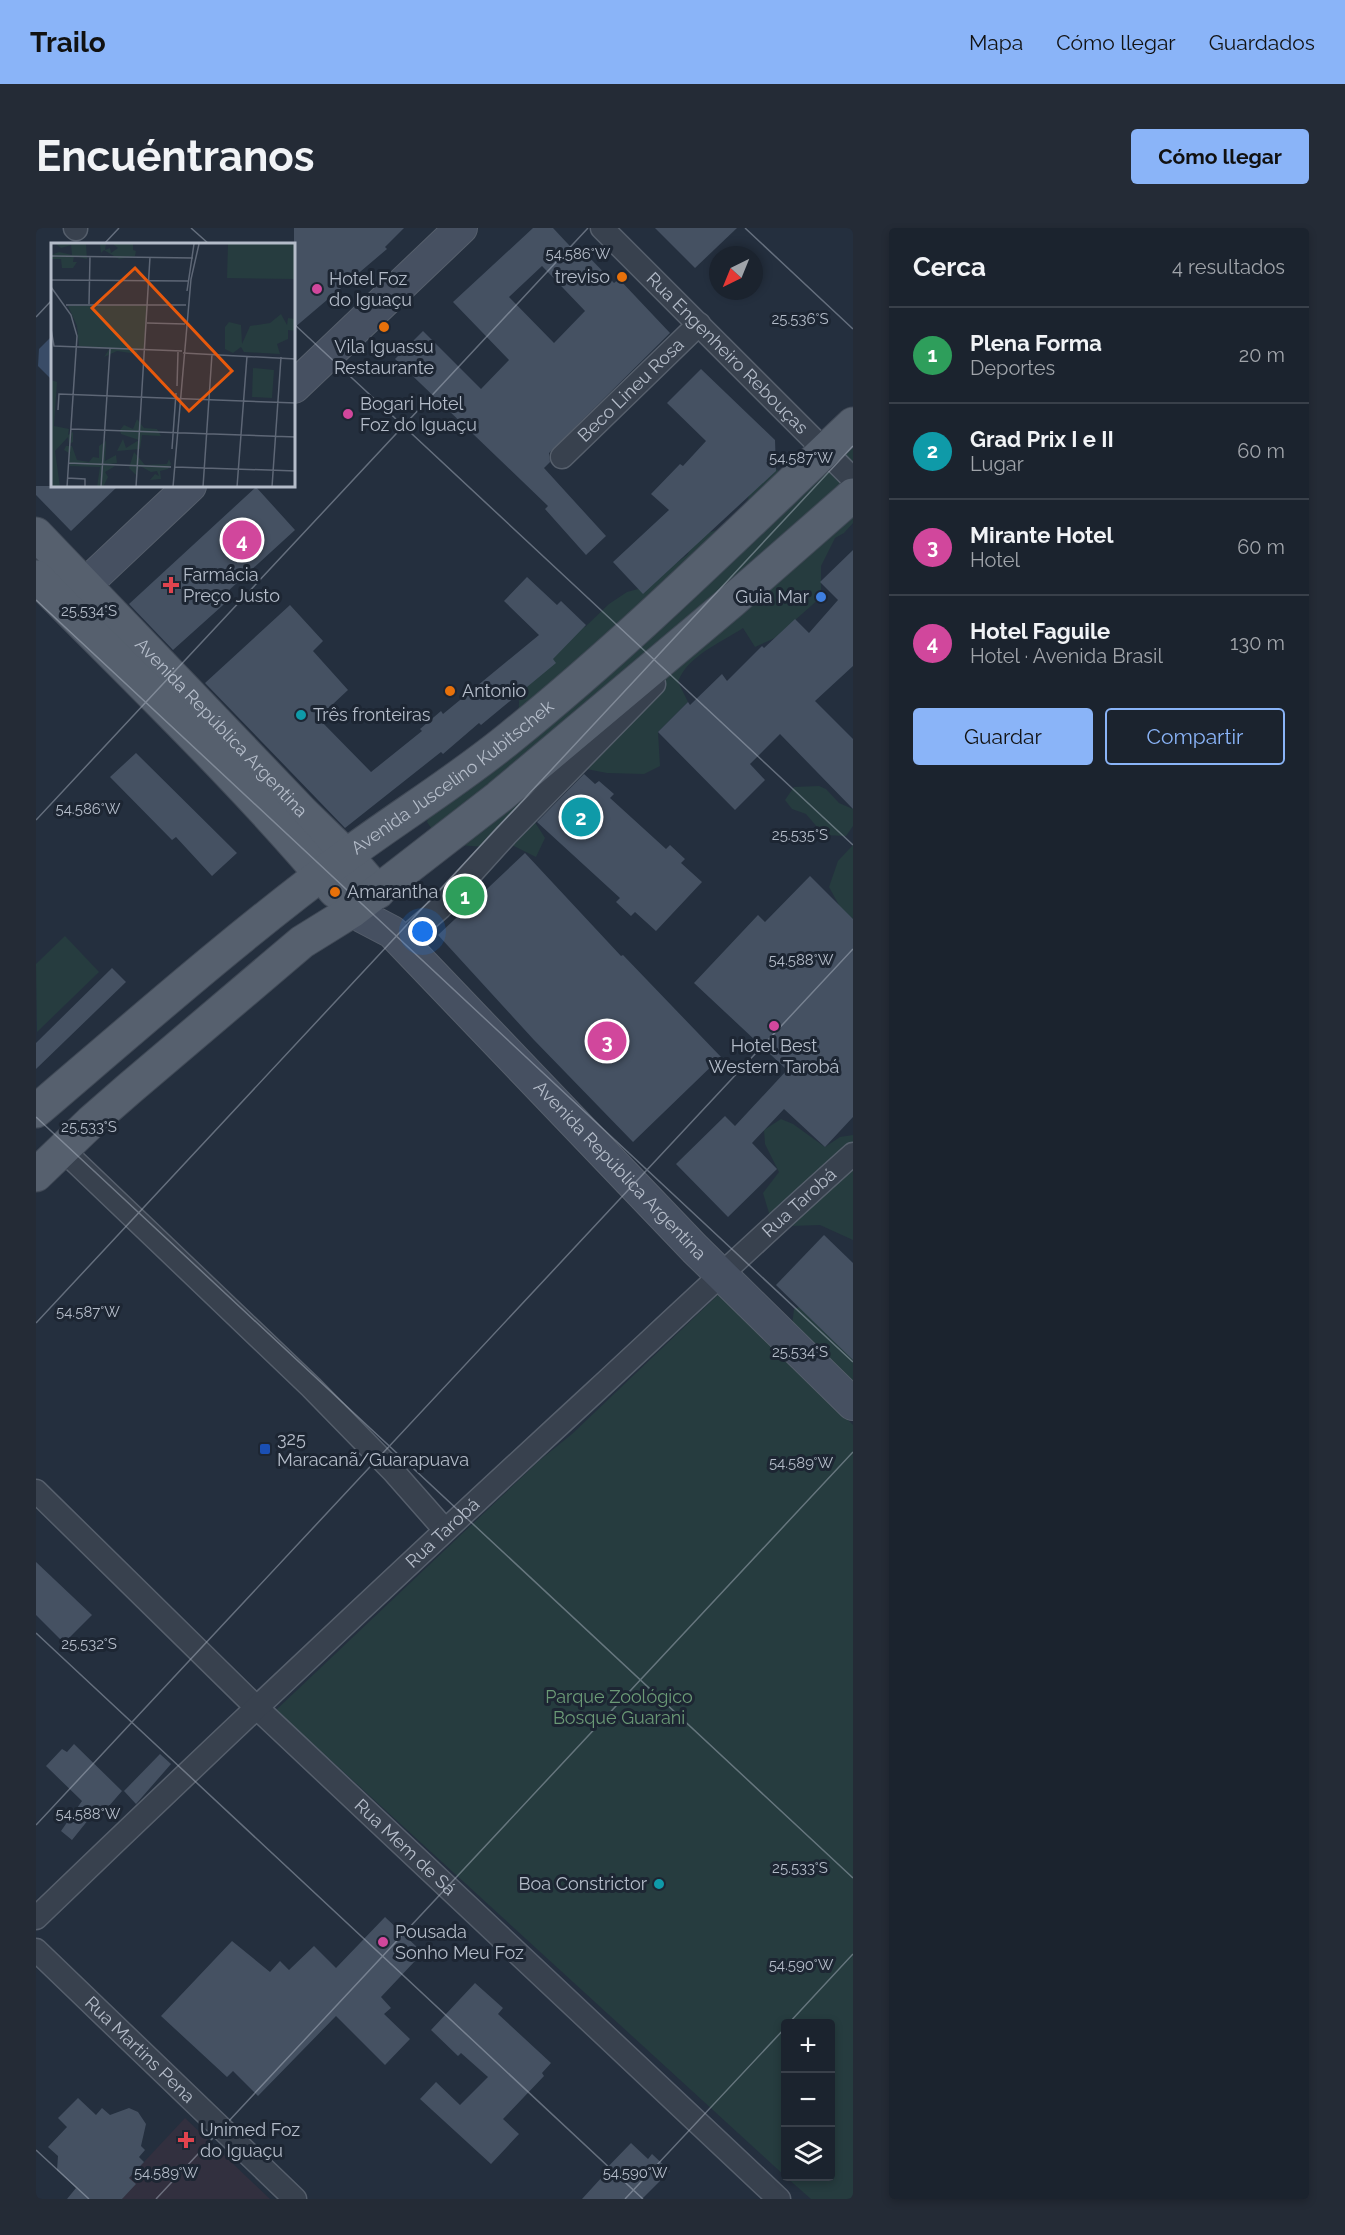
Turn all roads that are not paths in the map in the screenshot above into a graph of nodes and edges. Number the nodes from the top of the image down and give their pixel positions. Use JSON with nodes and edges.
{"nodes":[{"id":1,"x":460,"y":228,"type":"edge"},
{"id":2,"x":602,"y":228,"type":"edge"},
{"id":3,"x":699,"y":324,"type":"junction"},
{"id":4,"x":296,"y":385,"type":"edge"},
{"id":5,"x":853,"y":424,"type":"edge"},
{"id":6,"x":825,"y":450,"type":"junction"},
{"id":7,"x":562,"y":457,"type":"dead end"},
{"id":8,"x":853,"y":479,"type":"edge"},
{"id":9,"x":188,"y":488,"type":"edge"},
{"id":10,"x":853,"y":495,"type":"edge"},
{"id":11,"x":36,"y":534,"type":"edge"},
{"id":12,"x":36,"y":577,"type":"edge"},
{"id":13,"x":76,"y":596,"type":"junction"},
{"id":14,"x":732,"y":601,"type":"junction"},
{"id":15,"x":334,"y":865,"type":"junction"},
{"id":16,"x":378,"y":892,"type":"junction"},
{"id":17,"x":351,"y":911,"type":"junction"},
{"id":18,"x":396,"y":937,"type":"junction"},
{"id":19,"x":36,"y":1111,"type":"edge"},
{"id":20,"x":63,"y":1150,"type":"junction"},
{"id":21,"x":853,"y":1154,"type":"edge"},
{"id":22,"x":36,"y":1176,"type":"edge"},
{"id":23,"x":720,"y":1273,"type":"junction"},
{"id":24,"x":853,"y":1404,"type":"edge"},
{"id":25,"x":36,"y":1491,"type":"edge"},
{"id":26,"x":445,"y":1530,"type":"junction"},
{"id":27,"x":256,"y":1707,"type":"junction"},
{"id":28,"x":36,"y":1918,"type":"edge"},
{"id":29,"x":36,"y":1950,"type":"edge"},
{"id":30,"x":295,"y":2199,"type":"edge"},
{"id":31,"x":779,"y":2199,"type":"edge"}],
"edges":[{"from":1,"to":4,"type":"street"},
{"from":2,"to":3,"type":"street","name":"Rua Engenheiro Rebouças"},
{"from":3,"to":6,"type":"street","name":"Rua Engenheiro Rebouças"},
{"from":3,"to":7,"type":"street","name":"Beco Lineu Rosa"},
{"from":5,"to":6,"type":"main road","name":"Avenida Juscelino Kubitschek"},
{"from":6,"to":8,"type":"street","name":"Rua Engenheiro Rebouças"},
{"from":6,"to":15,"type":"main road","name":"Avenida Juscelino Kubitschek"},
{"from":9,"to":13,"type":"street"},
{"from":10,"to":14,"type":"main road"},
{"from":11,"to":13,"type":"main road","name":"Avenida República Argentina"},
{"from":12,"to":13,"type":"main road","name":"Avenida República Argentina"},
{"from":13,"to":15,"type":"main road","name":"Avenida República Argentina"},
{"from":14,"to":16,"type":"main road"},
{"from":14,"to":18,"type":"street"},
{"from":15,"to":16,"type":"main road","name":"Avenida República Argentina"},
{"from":15,"to":17,"type":"main road","name":"Avenida República Argentina"},
{"from":15,"to":19,"type":"main road","name":"Avenida Juscelino Kubitschek"},
{"from":16,"to":17,"type":"main road"},
{"from":16,"to":18,"type":"street","name":"Avenida República Argentina"},
{"from":17,"to":18,"type":"street","name":"Avenida República Argentina"},
{"from":17,"to":20,"type":"main road"},
{"from":18,"to":23,"type":"street","name":"Avenida República Argentina"},
{"from":20,"to":22,"type":"main road"},
{"from":20,"to":26,"type":"street"},
{"from":21,"to":23,"type":"street","name":"Rua Tarobá"},
{"from":23,"to":24,"type":"street","name":"Avenida República Argentina"},
{"from":23,"to":26,"type":"street","name":"Rua Tarobá"},
{"from":25,"to":27,"type":"street","name":"Rua Mem de Sá"},
{"from":26,"to":27,"type":"street","name":"Rua Tarobá"},
{"from":27,"to":28,"type":"street","name":"Rua Tarobá"},
{"from":27,"to":31,"type":"street","name":"Rua Mem de Sá"},
{"from":29,"to":30,"type":"street","name":"Rua Martins Pena"}]}
